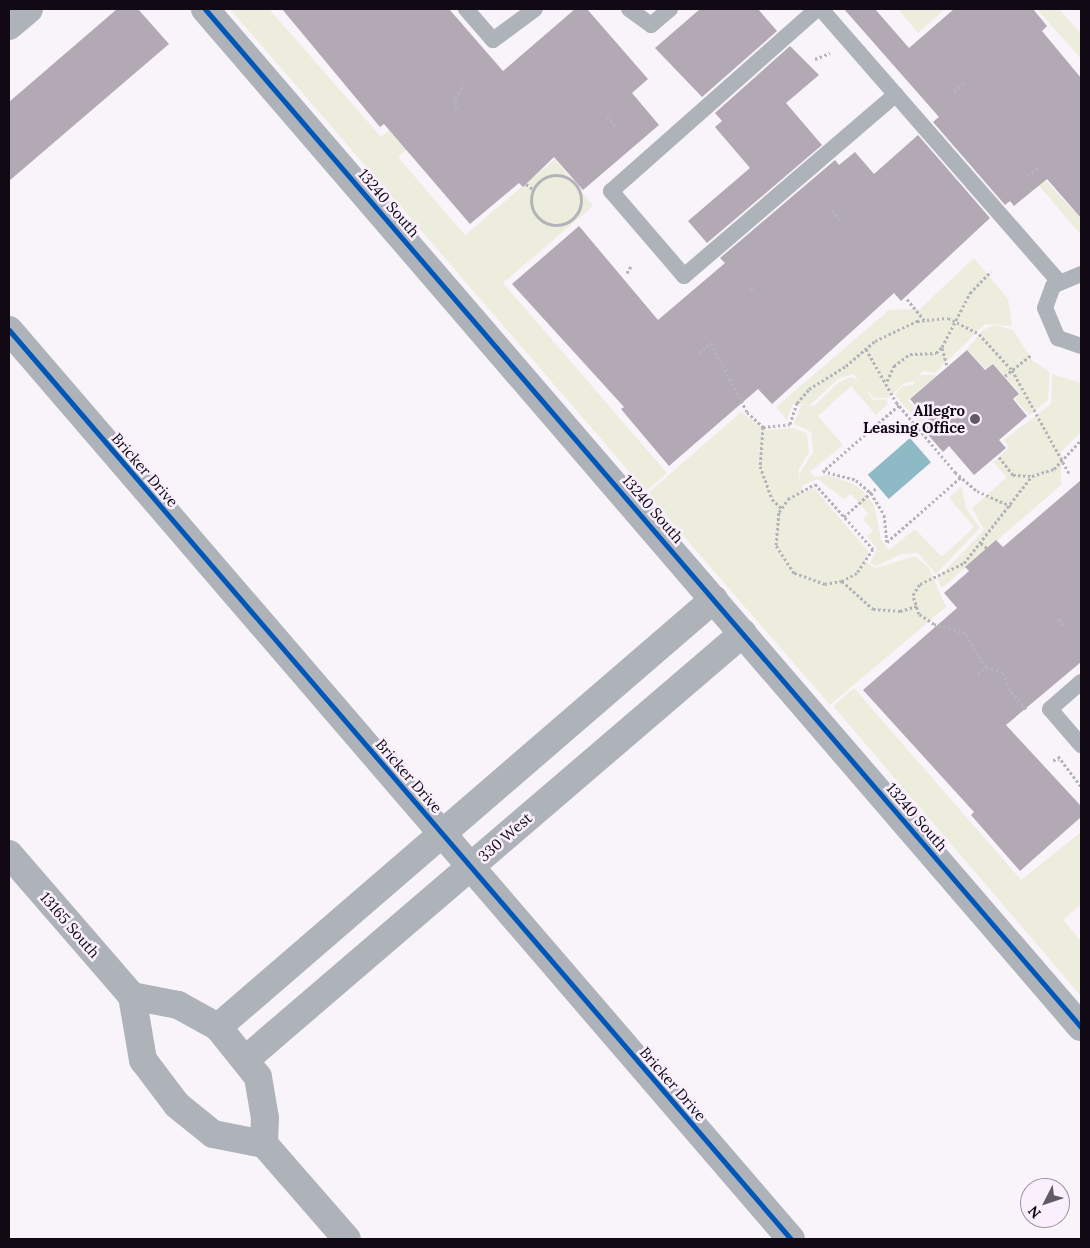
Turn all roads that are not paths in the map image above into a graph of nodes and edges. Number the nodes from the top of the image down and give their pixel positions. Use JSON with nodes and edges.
{"nodes":[{"id":1,"x":29,"y":9,"type":"edge"},
{"id":2,"x":205,"y":9,"type":"edge"},
{"id":3,"x":466,"y":9,"type":"edge"},
{"id":4,"x":535,"y":9,"type":"edge"},
{"id":5,"x":629,"y":9,"type":"edge"},
{"id":6,"x":670,"y":9,"type":"edge"},
{"id":7,"x":817,"y":9,"type":"edge"},
{"id":8,"x":821,"y":9,"type":"edge"},
{"id":9,"x":9,"y":26,"type":"edge"},
{"id":10,"x":896,"y":94,"type":"junction"},
{"id":11,"x":1081,"y":274,"type":"edge"},
{"id":12,"x":1059,"y":282,"type":"junction"},
{"id":13,"x":9,"y":330,"type":"edge"},
{"id":14,"x":1081,"y":346,"type":"edge"},
{"id":15,"x":714,"y":599,"type":"junction"},
{"id":16,"x":743,"y":633,"type":"junction"},
{"id":17,"x":1081,"y":682,"type":"edge"},
{"id":18,"x":1081,"y":745,"type":"edge"},
{"id":19,"x":442,"y":833,"type":"junction"},
{"id":20,"x":9,"y":854,"type":"edge"},
{"id":21,"x":470,"y":867,"type":"junction"},
{"id":22,"x":132,"y":996,"type":"junction"},
{"id":23,"x":218,"y":1027,"type":"junction"},
{"id":24,"x":1081,"y":1027,"type":"edge"},
{"id":25,"x":245,"y":1060,"type":"junction"},
{"id":26,"x":264,"y":1144,"type":"junction"},
{"id":27,"x":347,"y":1239,"type":"edge"},
{"id":28,"x":790,"y":1239,"type":"edge"}],
"edges":[{"from":1,"to":9,"type":"street"},
{"from":2,"to":15,"type":"street","name":"13240 South"},
{"from":3,"to":4,"type":"lane"},
{"from":5,"to":6,"type":"lane"},
{"from":7,"to":10,"type":"lane"},
{"from":8,"to":10,"type":"lane"},
{"from":10,"to":12,"type":"lane"},
{"from":11,"to":12,"type":"lane"},
{"from":12,"to":14,"type":"lane"},
{"from":13,"to":19,"type":"street","name":"Bricker Drive"},
{"from":15,"to":16,"type":"street","name":"13240 South"},
{"from":15,"to":19,"type":"street"},
{"from":16,"to":21,"type":"street","name":"330 West"},
{"from":16,"to":24,"type":"street","name":"13240 South"},
{"from":17,"to":18,"type":"lane"},
{"from":19,"to":21,"type":"street","name":"Bricker Drive"},
{"from":19,"to":23,"type":"street"},
{"from":20,"to":22,"type":"street","name":"13165 South"},
{"from":21,"to":25,"type":"street","name":"330 West"},
{"from":21,"to":28,"type":"street","name":"Bricker Drive"},
{"from":22,"to":23,"type":"street"},
{"from":22,"to":26,"type":"street"},
{"from":23,"to":25,"type":"street"},
{"from":25,"to":26,"type":"street"},
{"from":26,"to":27,"type":"street"}]}
